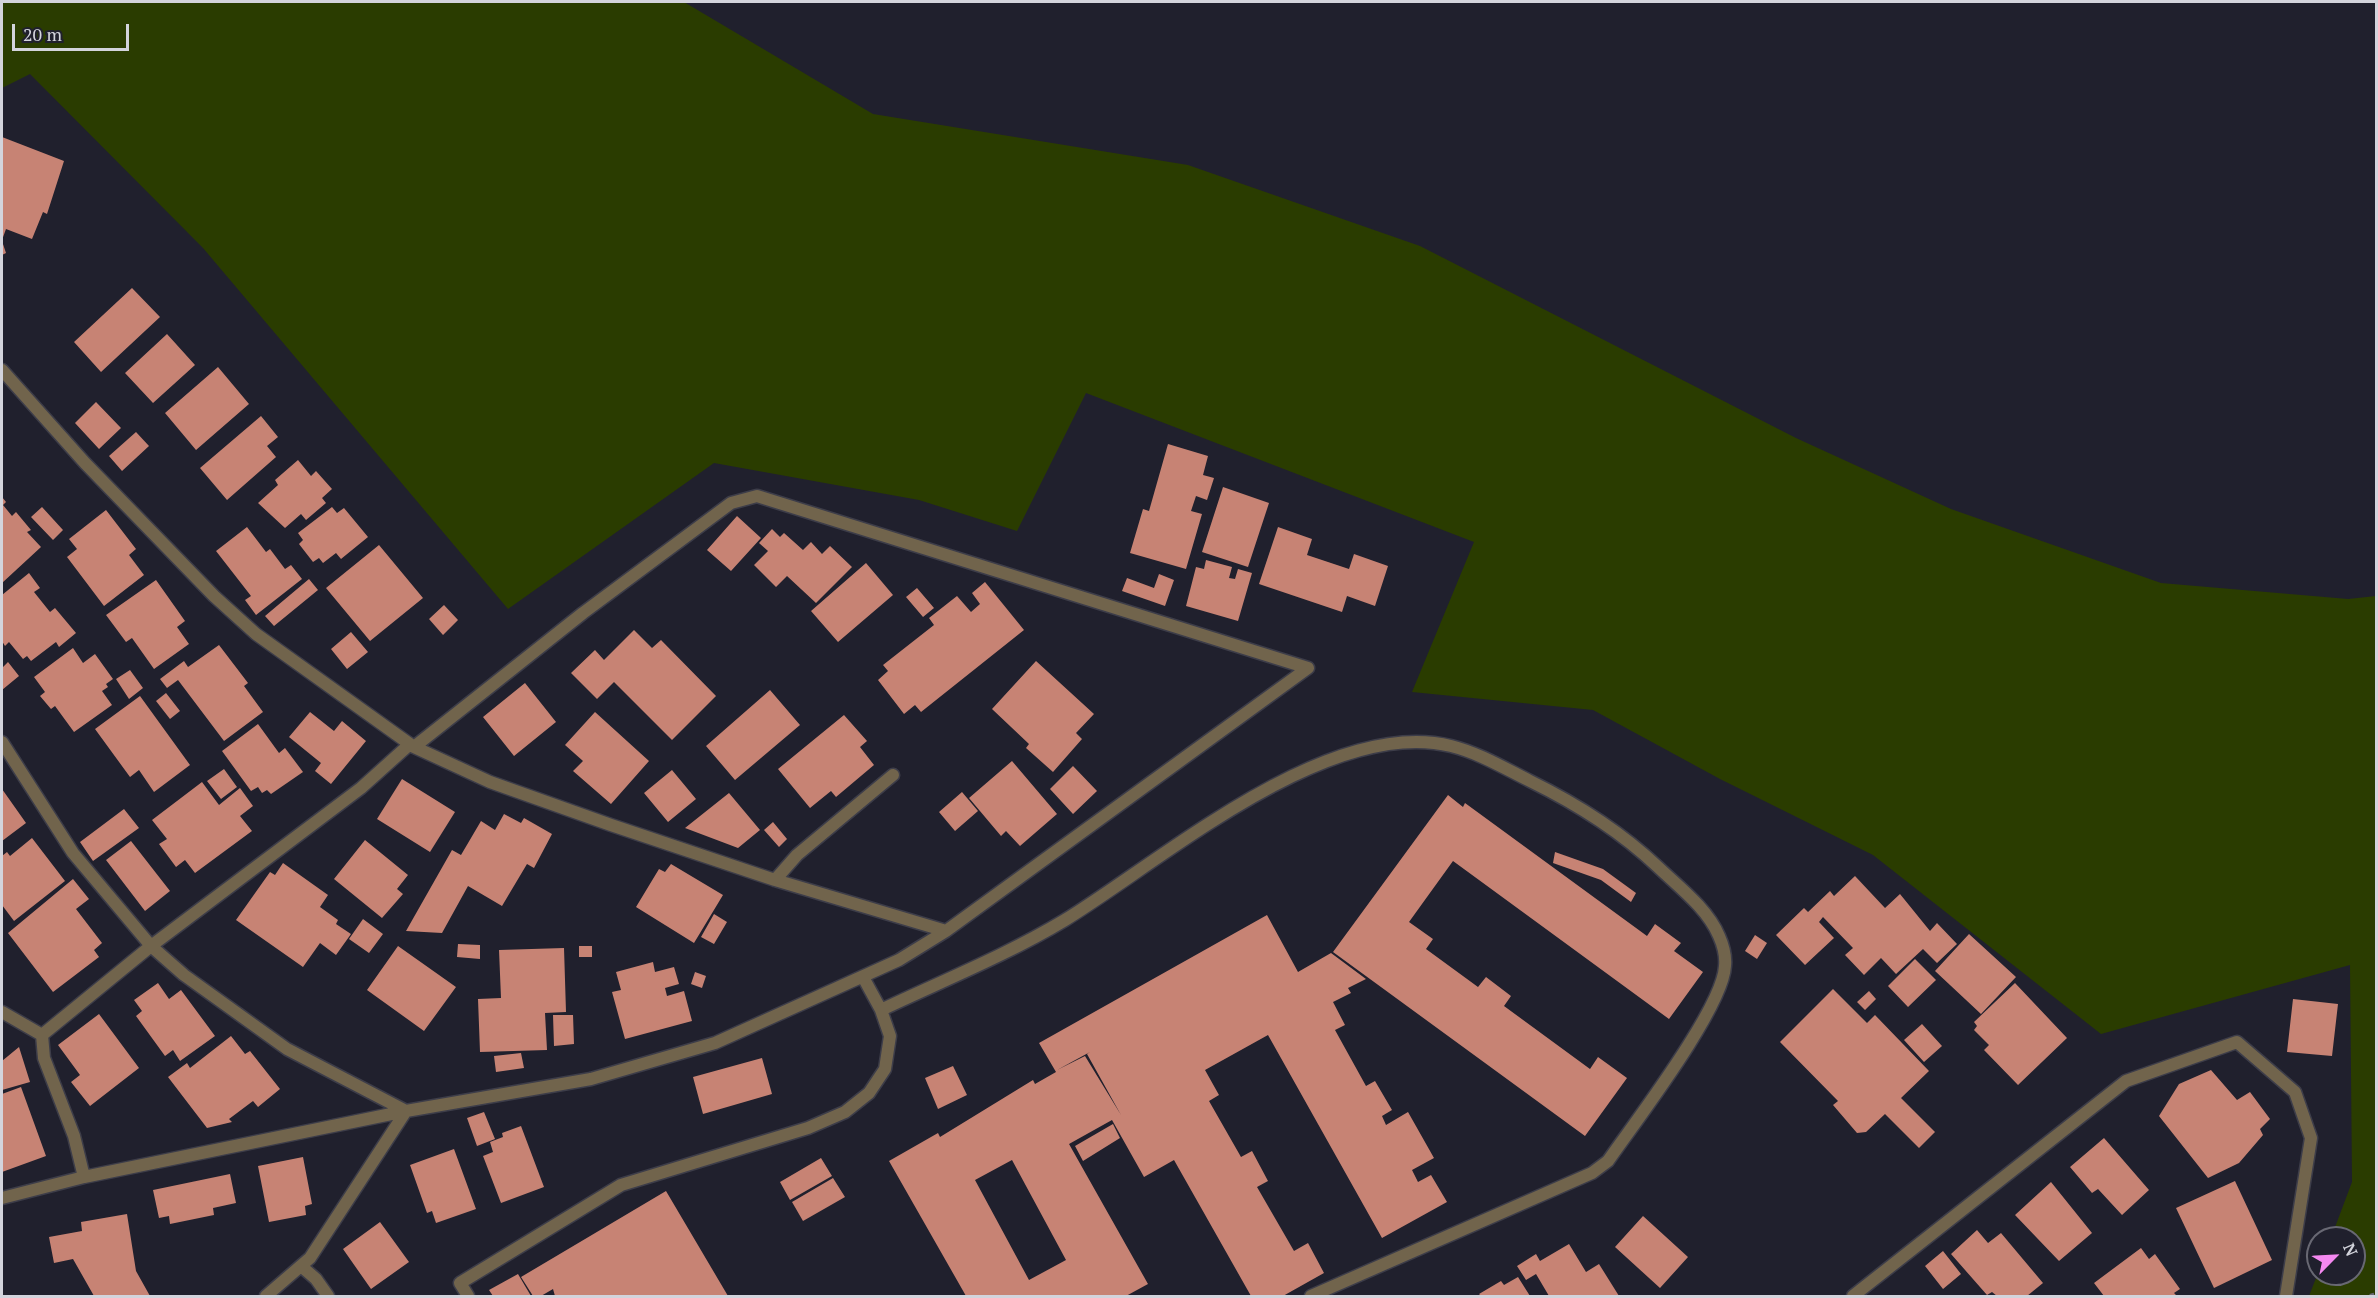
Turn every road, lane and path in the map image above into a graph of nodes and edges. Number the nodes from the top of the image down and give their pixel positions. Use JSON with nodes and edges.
{"nodes":[{"id":1,"x":2,"y":370,"type":"edge"},
{"id":2,"x":2,"y":742,"type":"edge"},
{"id":3,"x":412,"y":745,"type":"junction"},
{"id":4,"x":892,"y":775,"type":"dead end"},
{"id":5,"x":775,"y":880,"type":"junction"},
{"id":6,"x":946,"y":931,"type":"junction"},
{"id":7,"x":151,"y":946,"type":"junction"},
{"id":8,"x":863,"y":977,"type":"junction"},
{"id":9,"x":881,"y":1010,"type":"junction"},
{"id":10,"x":2,"y":1012,"type":"edge"},
{"id":11,"x":42,"y":1035,"type":"junction"},
{"id":12,"x":406,"y":1111,"type":"junction"},
{"id":13,"x":84,"y":1177,"type":"junction"},
{"id":14,"x":2,"y":1198,"type":"edge"},
{"id":15,"x":301,"y":1266,"type":"junction"},
{"id":16,"x":2376,"y":1294,"type":"edge"},
{"id":17,"x":266,"y":1296,"type":"edge"},
{"id":18,"x":328,"y":1296,"type":"edge"},
{"id":19,"x":468,"y":1296,"type":"edge"},
{"id":20,"x":1311,"y":1296,"type":"edge"},
{"id":21,"x":1853,"y":1296,"type":"edge"},
{"id":22,"x":2286,"y":1296,"type":"edge"},
{"id":23,"x":2370,"y":1296,"type":"edge"}],
"edges":[{"from":1,"to":3,"type":"street"},
{"from":2,"to":7,"type":"street"},
{"from":3,"to":5,"type":"street"},
{"from":3,"to":6,"type":"street"},
{"from":3,"to":7,"type":"street"},
{"from":4,"to":5,"type":"street"},
{"from":5,"to":6,"type":"street"},
{"from":6,"to":8,"type":"street"},
{"from":7,"to":11,"type":"street"},
{"from":7,"to":12,"type":"street"},
{"from":8,"to":9,"type":"street"},
{"from":8,"to":12,"type":"street"},
{"from":9,"to":19,"type":"street"},
{"from":9,"to":20,"type":"street"},
{"from":10,"to":11,"type":"street"},
{"from":11,"to":13,"type":"street"},
{"from":12,"to":13,"type":"street"},
{"from":12,"to":15,"type":"street"},
{"from":13,"to":14,"type":"street"},
{"from":15,"to":17,"type":"street"},
{"from":15,"to":18,"type":"street"},
{"from":16,"to":23,"type":"path"},
{"from":21,"to":22,"type":"street"}]}
